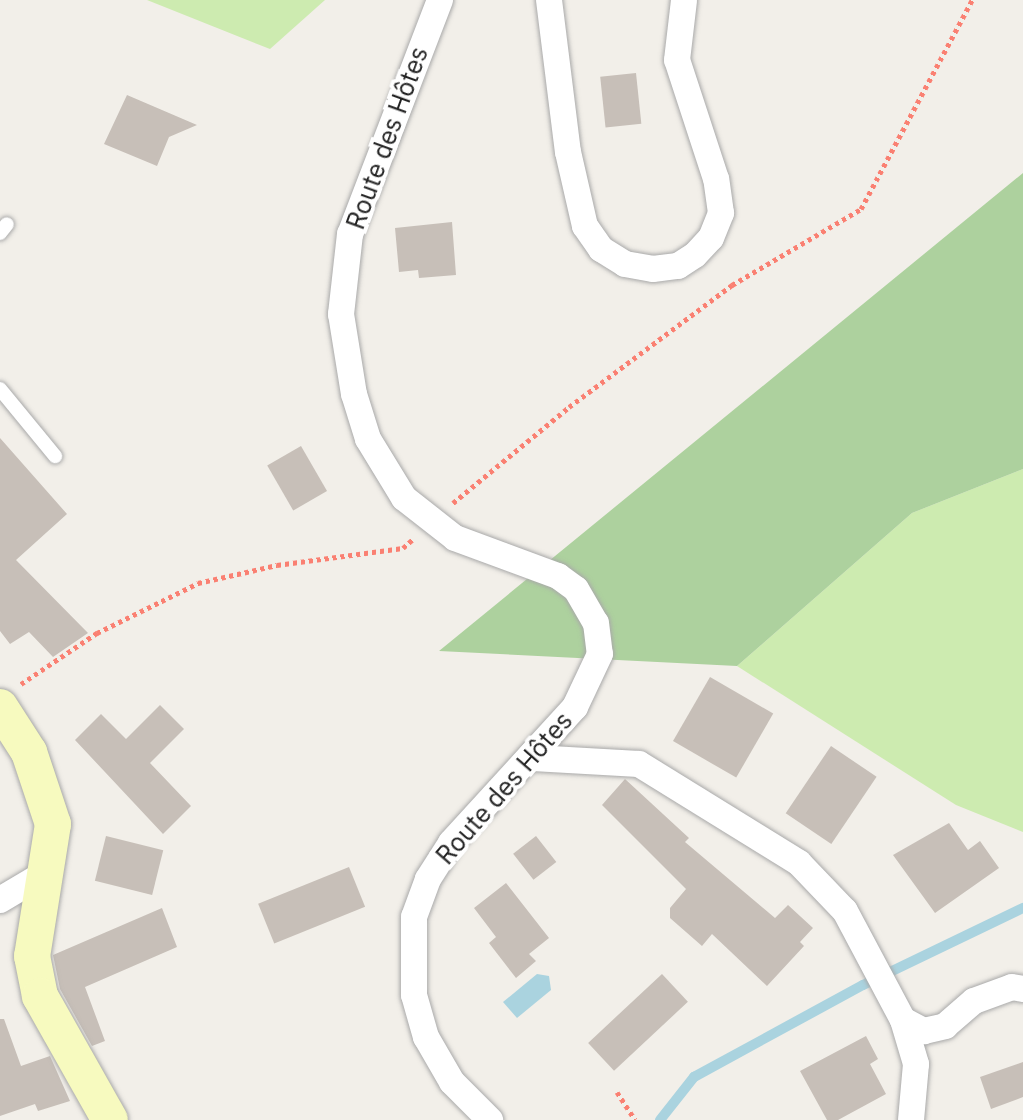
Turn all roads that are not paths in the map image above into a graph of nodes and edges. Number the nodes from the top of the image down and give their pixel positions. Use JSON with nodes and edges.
{"nodes":[{"id":1,"x":440,"y":0,"type":"edge"},
{"id":2,"x":549,"y":0,"type":"edge"},
{"id":3,"x":684,"y":0,"type":"edge"},
{"id":4,"x":0,"y":389,"type":"edge"},
{"id":5,"x":55,"y":456,"type":"dead end"},
{"id":6,"x":6,"y":698,"type":"edge"},
{"id":7,"x":15,"y":750,"type":"edge"},
{"id":8,"x":533,"y":758,"type":"junction"},
{"id":9,"x":47,"y":872,"type":"junction"},
{"id":10,"x":0,"y":900,"type":"edge"},
{"id":11,"x":1023,"y":989,"type":"edge"},
{"id":12,"x":903,"y":1020,"type":"junction"},
{"id":13,"x":110,"y":1120,"type":"edge"},
{"id":14,"x":490,"y":1120,"type":"edge"},
{"id":15,"x":911,"y":1120,"type":"edge"}],
"edges":[{"from":1,"to":8,"type":"street","name":"Route des Hôtes"},
{"from":2,"to":3,"type":"street"},
{"from":4,"to":5,"type":"lane"},
{"from":6,"to":7,"type":"street"},
{"from":7,"to":9,"type":"street"},
{"from":8,"to":12,"type":"street"},
{"from":8,"to":14,"type":"street","name":"Route des Hôtes"},
{"from":9,"to":10,"type":"street"},
{"from":9,"to":13,"type":"street"},
{"from":11,"to":12,"type":"street"},
{"from":12,"to":15,"type":"street"}]}
